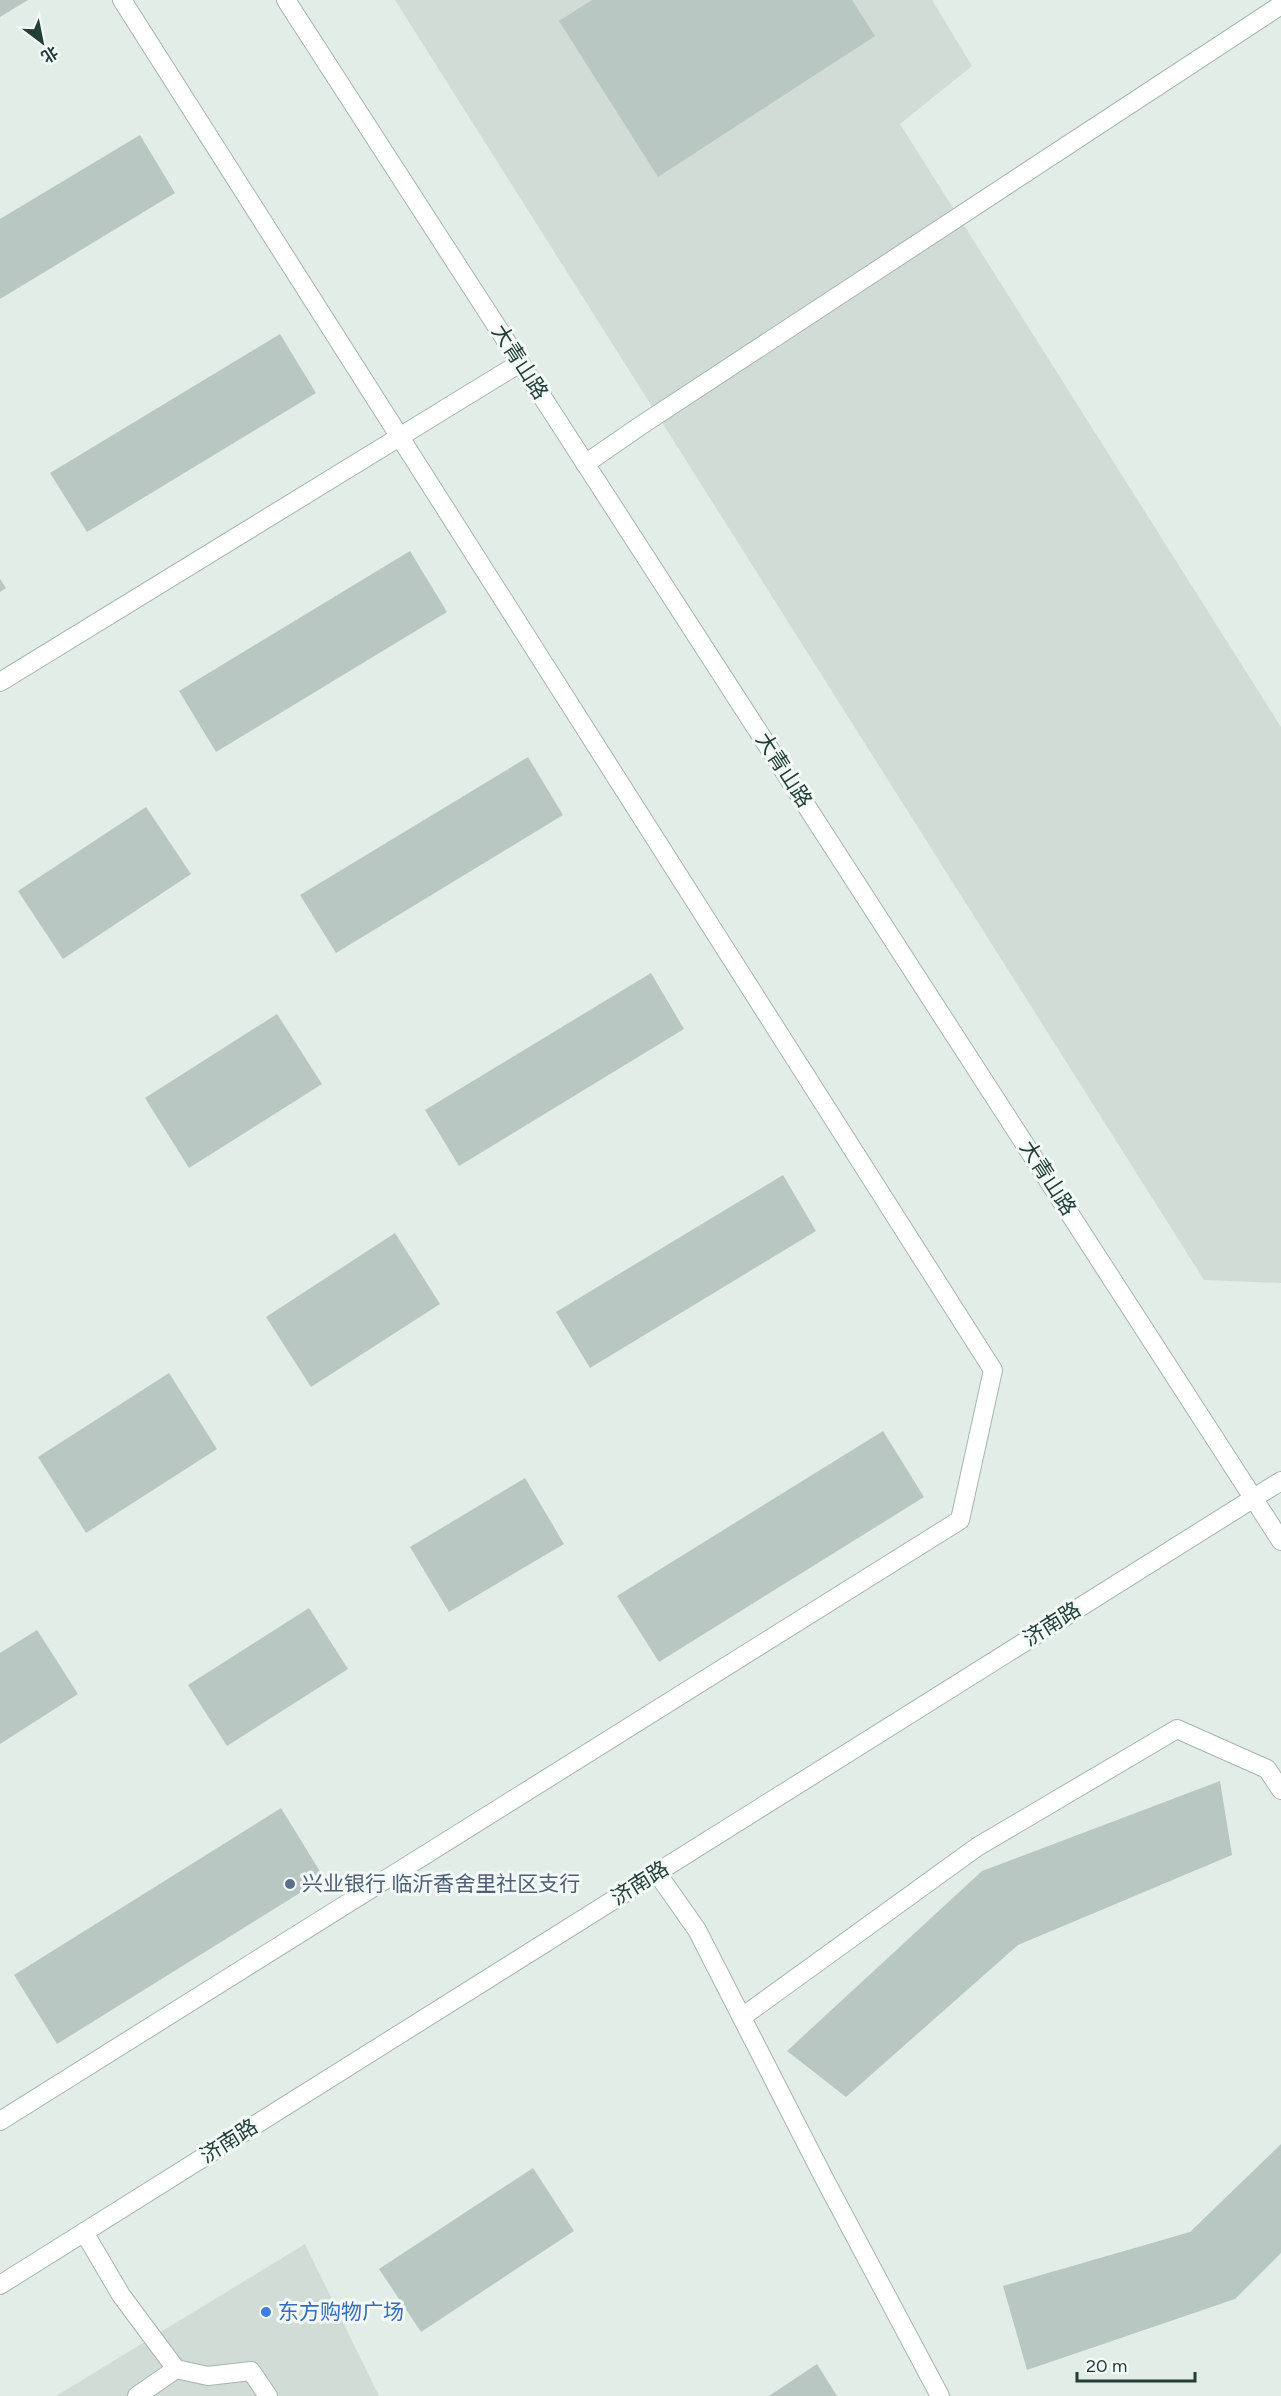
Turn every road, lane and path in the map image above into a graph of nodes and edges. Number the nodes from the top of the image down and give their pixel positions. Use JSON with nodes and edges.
{"nodes":[{"id":1,"x":122,"y":0,"type":"edge"},
{"id":2,"x":286,"y":0,"type":"edge"},
{"id":3,"x":1281,"y":5,"type":"edge"},
{"id":4,"x":520,"y":363,"type":"junction"},
{"id":5,"x":399,"y":437,"type":"junction"},
{"id":6,"x":585,"y":464,"type":"junction"},
{"id":7,"x":0,"y":682,"type":"edge"},
{"id":8,"x":1281,"y":1481,"type":"edge"},
{"id":9,"x":1252,"y":1498,"type":"junction"},
{"id":10,"x":1281,"y":1541,"type":"edge"},
{"id":11,"x":1281,"y":1790,"type":"edge"},
{"id":12,"x":657,"y":1873,"type":"junction"},
{"id":13,"x":742,"y":2017,"type":"junction"},
{"id":14,"x":0,"y":2121,"type":"edge"},
{"id":15,"x":84,"y":2232,"type":"junction"},
{"id":16,"x":0,"y":2285,"type":"edge"},
{"id":17,"x":176,"y":2369,"type":"junction"},
{"id":18,"x":137,"y":2396,"type":"edge"},
{"id":19,"x":268,"y":2396,"type":"edge"},
{"id":20,"x":940,"y":2396,"type":"edge"}],
"edges":[{"from":1,"to":5,"type":"street"},
{"from":2,"to":4,"type":"street","name":"大青山路"},
{"from":3,"to":6,"type":"street"},
{"from":4,"to":5,"type":"street"},
{"from":4,"to":6,"type":"street","name":"大青山路"},
{"from":5,"to":7,"type":"street"},
{"from":5,"to":14,"type":"street"},
{"from":6,"to":9,"type":"street","name":"大青山路"},
{"from":8,"to":9,"type":"street","name":"济南路"},
{"from":9,"to":10,"type":"street","name":"大青山路"},
{"from":9,"to":12,"type":"street","name":"济南路"},
{"from":11,"to":13,"type":"street"},
{"from":12,"to":13,"type":"street"},
{"from":12,"to":15,"type":"street","name":"济南路"},
{"from":13,"to":20,"type":"street"},
{"from":15,"to":16,"type":"street","name":"济南路"},
{"from":15,"to":17,"type":"street"},
{"from":17,"to":18,"type":"street"},
{"from":17,"to":19,"type":"street"}]}
